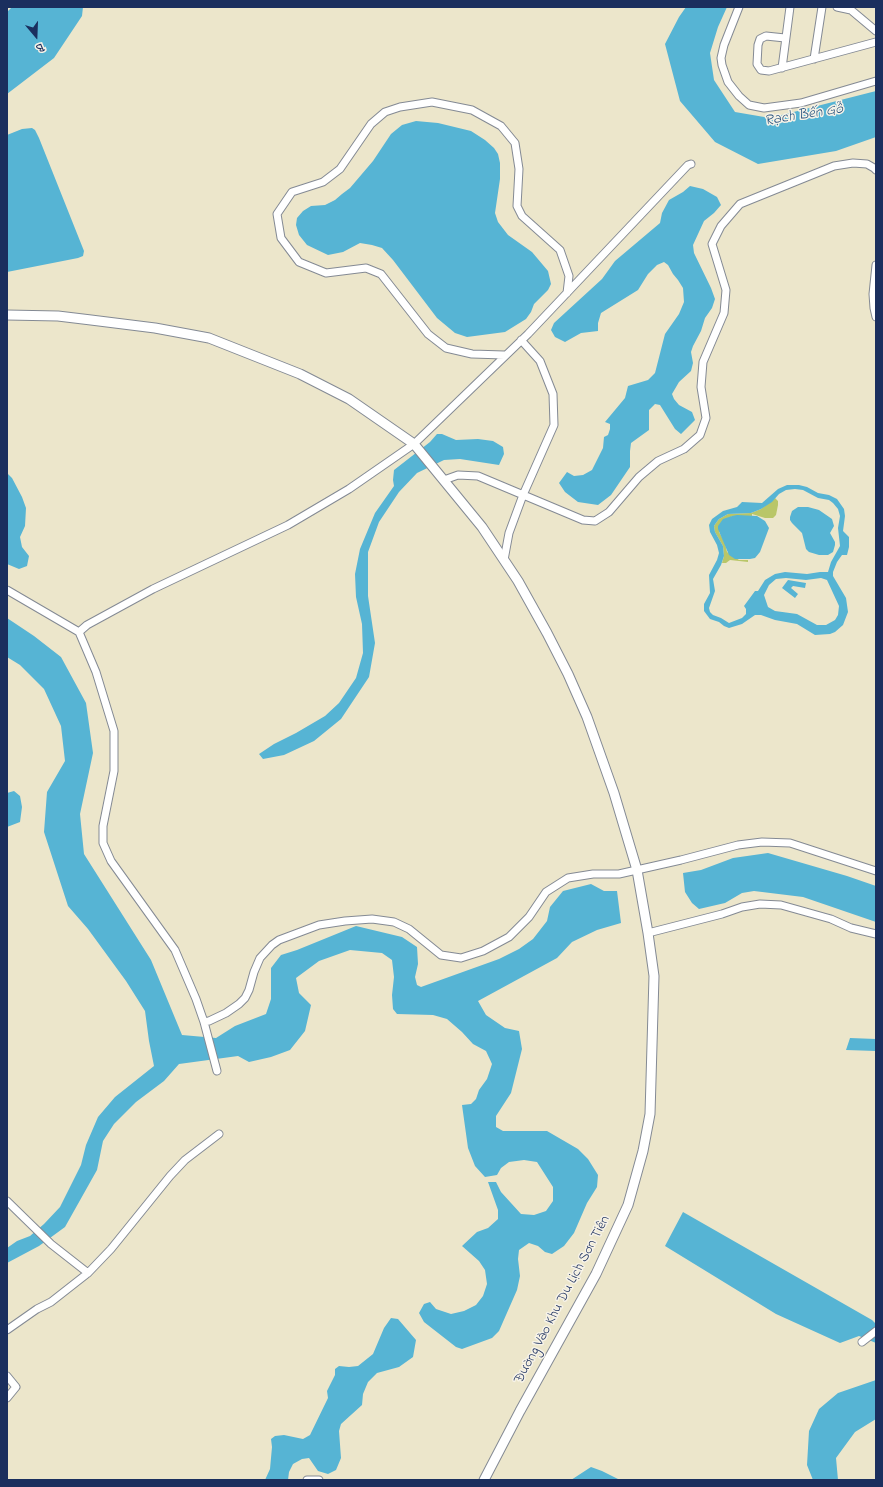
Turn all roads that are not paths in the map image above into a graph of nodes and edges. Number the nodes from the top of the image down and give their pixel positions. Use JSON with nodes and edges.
{"nodes":[{"id":1,"x":739,"y":7,"type":"edge"},
{"id":2,"x":790,"y":7,"type":"edge"},
{"id":3,"x":822,"y":7,"type":"edge"},
{"id":4,"x":837,"y":7,"type":"edge"},
{"id":5,"x":852,"y":8,"type":"edge"},
{"id":6,"x":876,"y":31,"type":"edge"},
{"id":7,"x":785,"y":38,"type":"junction"},
{"id":8,"x":876,"y":42,"type":"edge"},
{"id":9,"x":814,"y":59,"type":"junction"},
{"id":10,"x":782,"y":68,"type":"junction"},
{"id":11,"x":876,"y":81,"type":"edge"},
{"id":12,"x":691,"y":164,"type":"dead end"},
{"id":13,"x":876,"y":170,"type":"edge"},
{"id":14,"x":876,"y":265,"type":"edge"},
{"id":15,"x":567,"y":293,"type":"junction"},
{"id":16,"x":7,"y":315,"type":"edge"},
{"id":17,"x":876,"y":317,"type":"edge"},
{"id":18,"x":521,"y":340,"type":"junction"},
{"id":19,"x":504,"y":355,"type":"junction"},
{"id":20,"x":414,"y":444,"type":"junction"},
{"id":21,"x":444,"y":480,"type":"junction"},
{"id":22,"x":523,"y":495,"type":"junction"},
{"id":23,"x":504,"y":560,"type":"junction"},
{"id":24,"x":7,"y":590,"type":"edge"},
{"id":25,"x":79,"y":632,"type":"junction"},
{"id":26,"x":637,"y":870,"type":"junction"},
{"id":27,"x":876,"y":871,"type":"edge"},
{"id":28,"x":648,"y":933,"type":"junction"},
{"id":29,"x":876,"y":934,"type":"edge"},
{"id":30,"x":204,"y":1022,"type":"junction"},
{"id":31,"x":217,"y":1071,"type":"dead end"},
{"id":32,"x":219,"y":1134,"type":"dead end"},
{"id":33,"x":7,"y":1201,"type":"edge"},
{"id":34,"x":88,"y":1273,"type":"junction"},
{"id":35,"x":7,"y":1330,"type":"edge"},
{"id":36,"x":876,"y":1331,"type":"edge"},
{"id":37,"x":862,"y":1342,"type":"dead end"},
{"id":38,"x":7,"y":1376,"type":"edge"},
{"id":39,"x":7,"y":1398,"type":"edge"},
{"id":40,"x":307,"y":1480,"type":"edge"},
{"id":41,"x":319,"y":1480,"type":"edge"},
{"id":42,"x":484,"y":1480,"type":"edge"}],
"edges":[{"from":1,"to":11,"type":"street"},
{"from":2,"to":7,"type":"street"},
{"from":3,"to":9,"type":"street"},
{"from":4,"to":5,"type":"street"},
{"from":5,"to":6,"type":"street"},
{"from":7,"to":10,"type":"street"},
{"from":7,"to":10,"type":"street"},
{"from":8,"to":9,"type":"street"},
{"from":9,"to":10,"type":"street"},
{"from":12,"to":15,"type":"street"},
{"from":13,"to":22,"type":"street"},
{"from":14,"to":17,"type":"street"},
{"from":15,"to":18,"type":"street"},
{"from":15,"to":19,"type":"street"},
{"from":16,"to":20,"type":"street","name":"Đường Vào Khu Du Lịch Sơn Tiên"},
{"from":18,"to":19,"type":"street"},
{"from":18,"to":22,"type":"street"},
{"from":19,"to":20,"type":"street"},
{"from":20,"to":21,"type":"street","name":"Đường Vào Khu Du Lịch Sơn Tiên"},
{"from":20,"to":25,"type":"street"},
{"from":21,"to":22,"type":"street"},
{"from":21,"to":23,"type":"street","name":"Đường Vào Khu Du Lịch Sơn Tiên"},
{"from":22,"to":23,"type":"street"},
{"from":23,"to":26,"type":"street","name":"Đường Vào Khu Du Lịch Sơn Tiên"},
{"from":24,"to":25,"type":"street"},
{"from":25,"to":30,"type":"street"},
{"from":26,"to":27,"type":"street"},
{"from":26,"to":28,"type":"street","name":"Đường Vào Khu Du Lịch Sơn Tiên"},
{"from":26,"to":30,"type":"street"},
{"from":28,"to":29,"type":"street"},
{"from":28,"to":42,"type":"street","name":"Đường Vào Khu Du Lịch Sơn Tiên"},
{"from":30,"to":31,"type":"street"},
{"from":32,"to":34,"type":"street"},
{"from":33,"to":34,"type":"street"},
{"from":34,"to":35,"type":"street"},
{"from":36,"to":37,"type":"street"},
{"from":38,"to":39,"type":"street"},
{"from":40,"to":41,"type":"street"}]}
